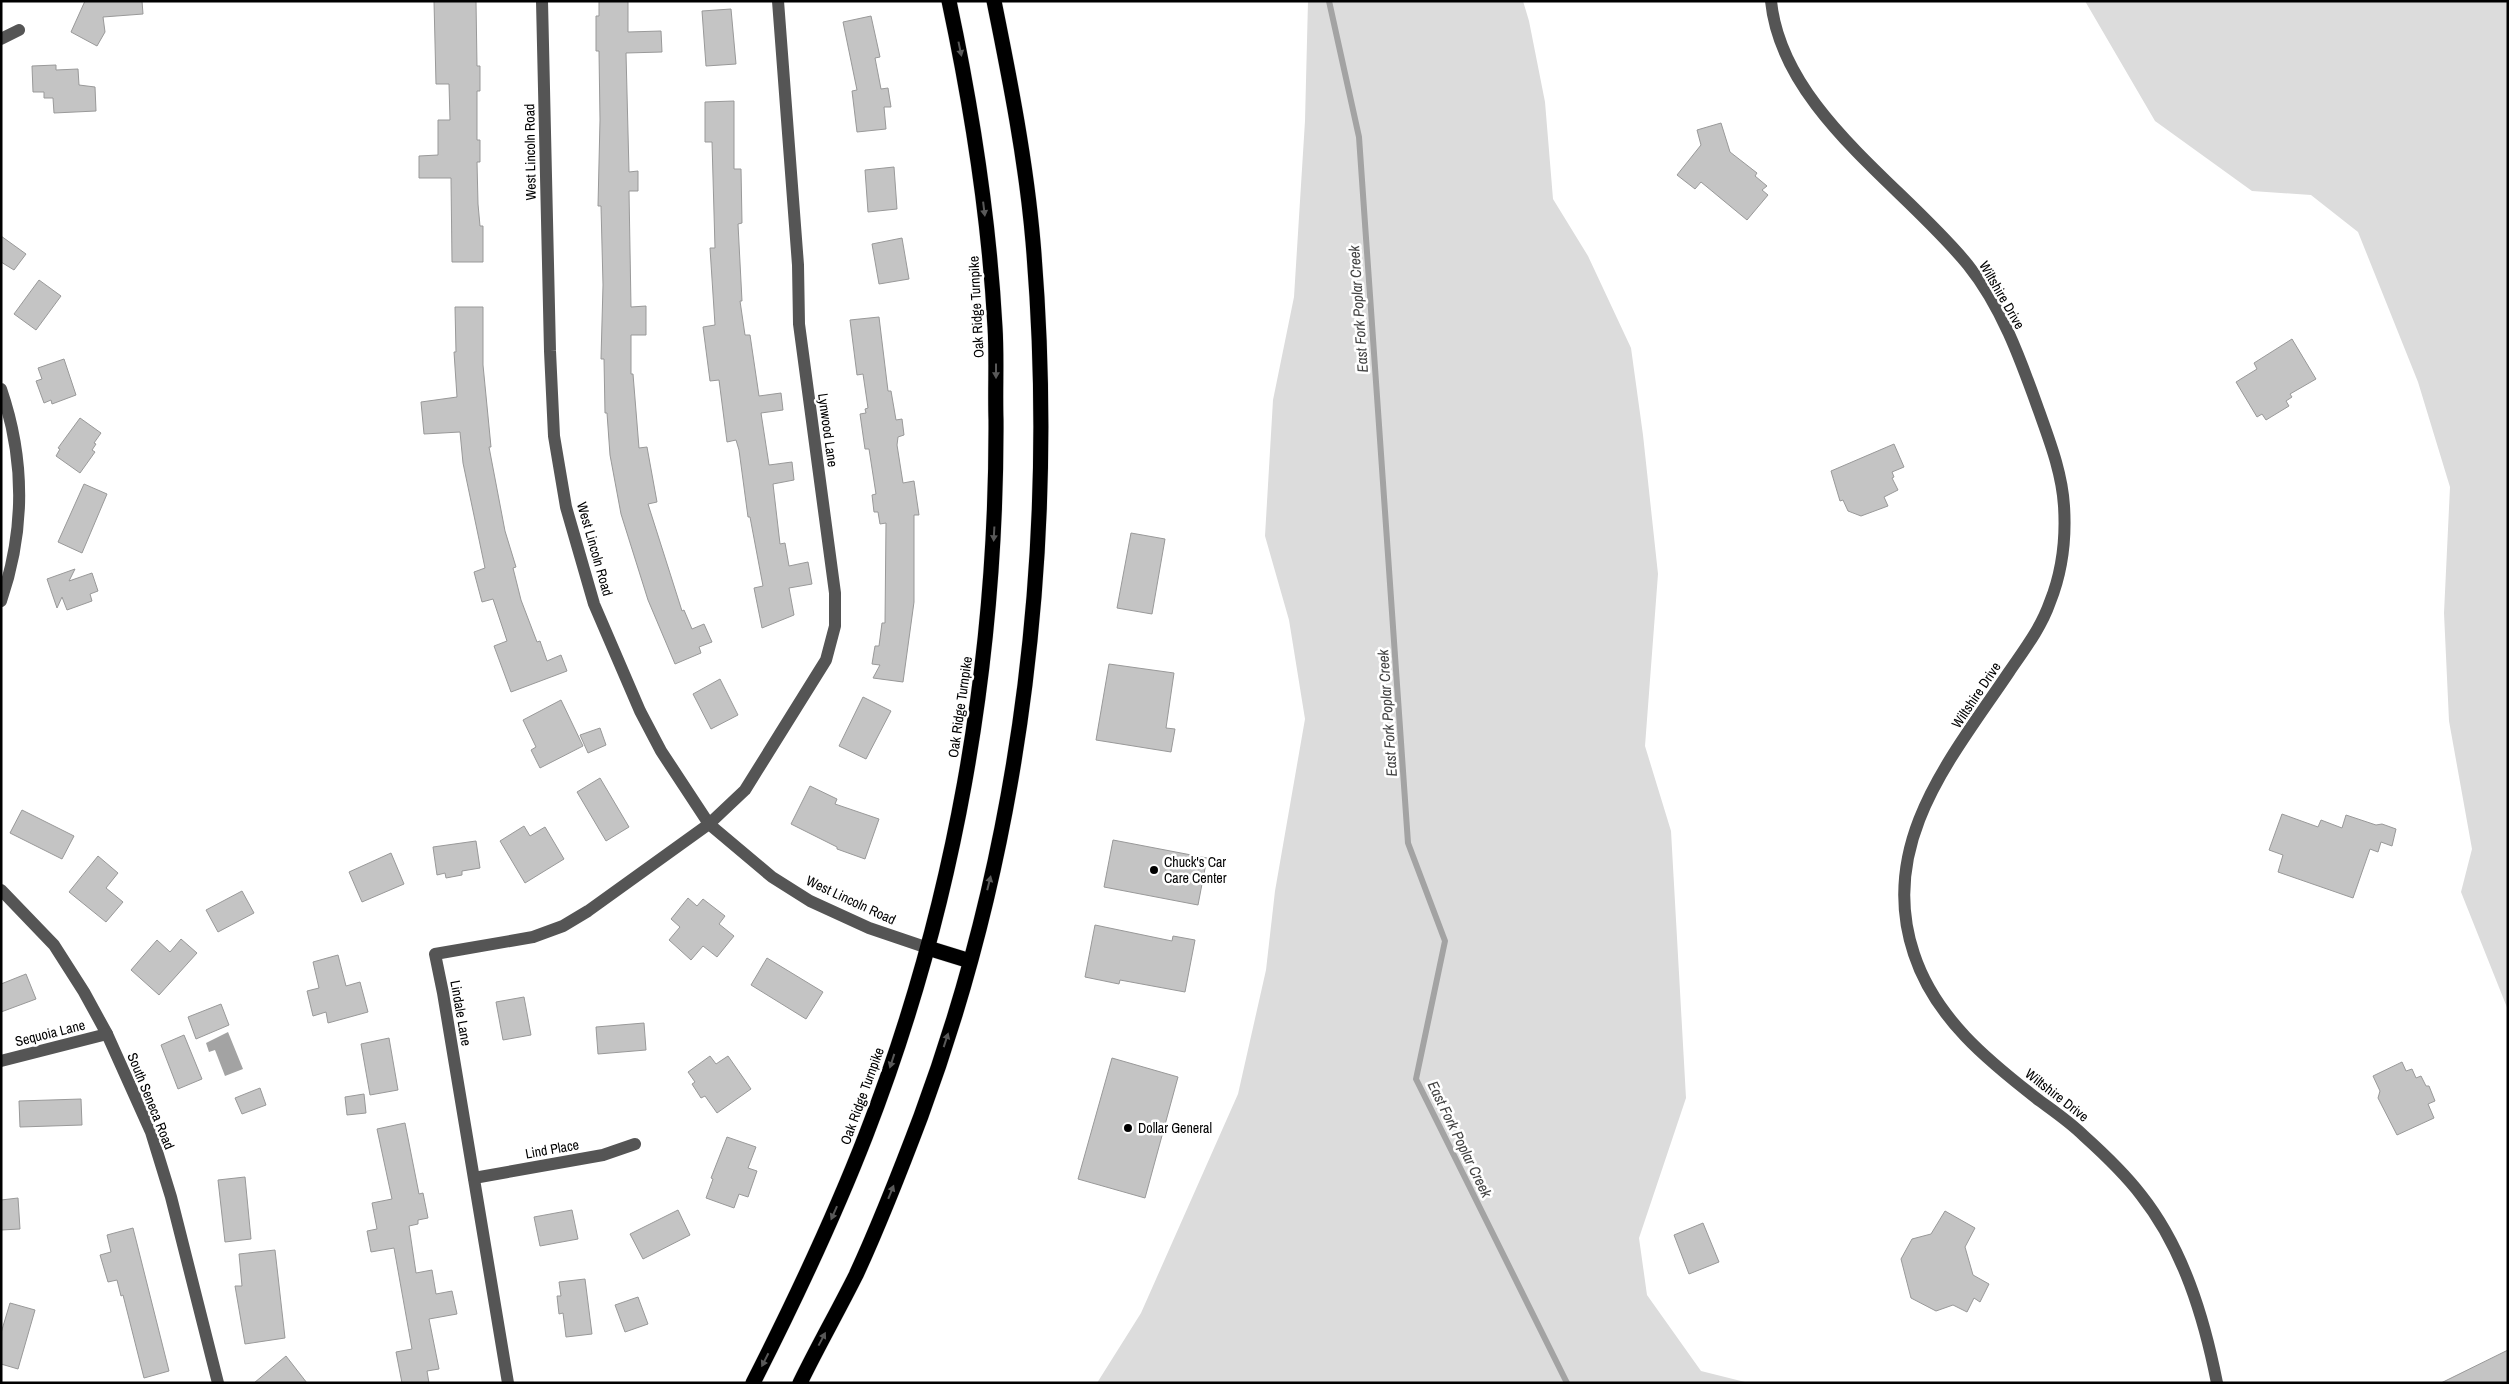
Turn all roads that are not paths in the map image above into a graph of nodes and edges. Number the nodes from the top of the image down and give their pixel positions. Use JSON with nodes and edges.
{"nodes":[{"id":1,"x":542,"y":1,"type":"edge"},
{"id":2,"x":778,"y":1,"type":"edge"},
{"id":3,"x":949,"y":1,"type":"edge"},
{"id":4,"x":994,"y":1,"type":"edge"},
{"id":5,"x":1771,"y":1,"type":"edge"},
{"id":6,"x":19,"y":30,"type":"dead end"},
{"id":7,"x":1,"y":39,"type":"edge"},
{"id":8,"x":1,"y":389,"type":"edge"},
{"id":9,"x":1,"y":601,"type":"edge"},
{"id":10,"x":709,"y":824,"type":"junction"},
{"id":11,"x":1,"y":890,"type":"edge"},
{"id":12,"x":928,"y":948,"type":"junction"},
{"id":13,"x":970,"y":962,"type":"junction"},
{"id":14,"x":107,"y":1034,"type":"junction"},
{"id":15,"x":1,"y":1061,"type":"edge"},
{"id":16,"x":635,"y":1144,"type":"dead end"},
{"id":17,"x":474,"y":1178,"type":"junction"},
{"id":18,"x":218,"y":1383,"type":"edge"},
{"id":19,"x":508,"y":1383,"type":"edge"},
{"id":20,"x":753,"y":1383,"type":"edge"},
{"id":21,"x":800,"y":1383,"type":"edge"},
{"id":22,"x":2217,"y":1383,"type":"edge"}],
"edges":[{"from":1,"to":10,"type":"street","name":"West Lincoln Road"},
{"from":2,"to":10,"type":"street","name":"Lynwood Lane"},
{"from":3,"to":12,"type":"highway","name":"Oak Ridge Turnpike","one_way":true},
{"from":13,"to":4,"type":"highway","one_way":true},
{"from":5,"to":22,"type":"street","name":"Wiltshire Drive"},
{"from":6,"to":7,"type":"street"},
{"from":8,"to":9,"type":"street"},
{"from":10,"to":12,"type":"street","name":"West Lincoln Road"},
{"from":10,"to":17,"type":"street","name":"Lindale Lane"},
{"from":11,"to":14,"type":"street","name":"South Seneca Road"},
{"from":12,"to":13,"type":"highway"},
{"from":12,"to":20,"type":"highway","name":"Oak Ridge Turnpike","one_way":true},
{"from":21,"to":13,"type":"highway","one_way":true},
{"from":14,"to":15,"type":"street","name":"Sequoia Lane"},
{"from":14,"to":18,"type":"street","name":"South Seneca Road"},
{"from":16,"to":17,"type":"street","name":"Lind Place"},
{"from":17,"to":19,"type":"street","name":"Lindale Lane"}]}
